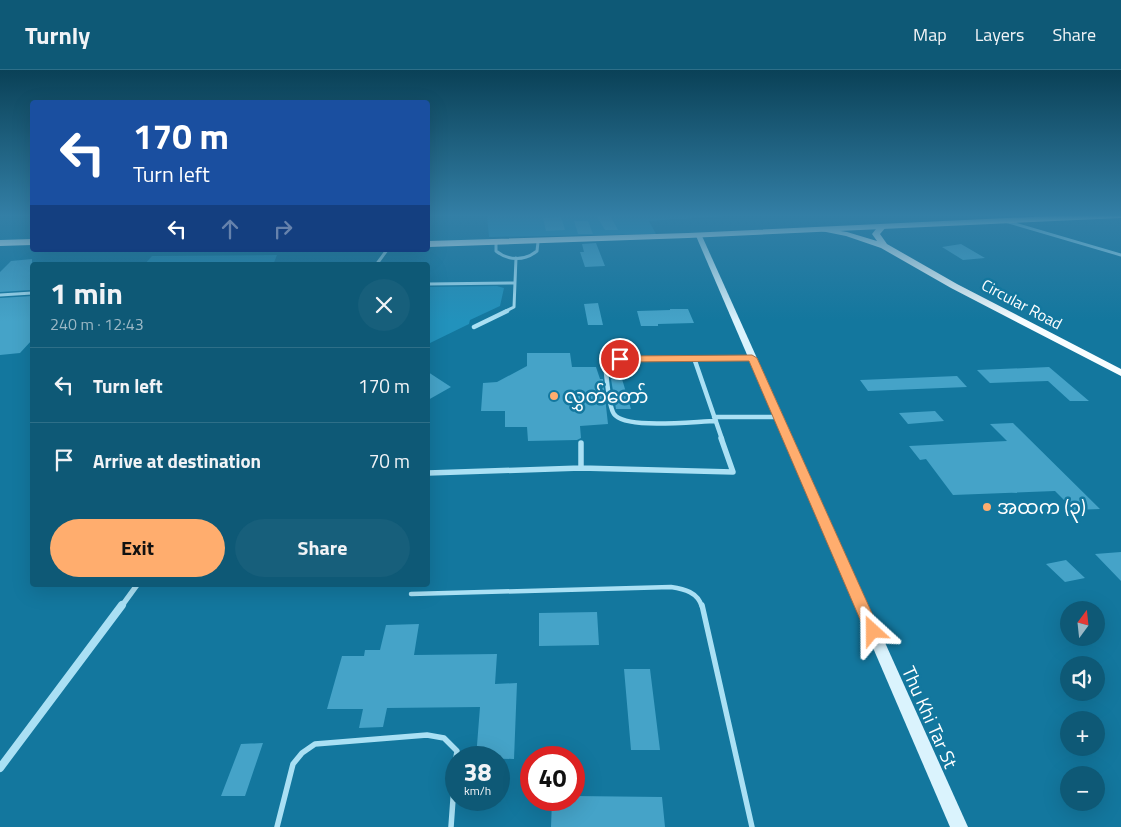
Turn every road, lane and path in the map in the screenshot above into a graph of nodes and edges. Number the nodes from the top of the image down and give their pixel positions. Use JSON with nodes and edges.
{"nodes":[{"id":1,"x":496,"y":250,"type":"edge"},
{"id":2,"x":537,"y":250,"type":"edge"},
{"id":3,"x":705,"y":250,"type":"edge"},
{"id":4,"x":892,"y":250,"type":"edge"},
{"id":5,"x":1105,"y":250,"type":"edge"},
{"id":6,"x":1121,"y":255,"type":"edge"},
{"id":7,"x":516,"y":258,"type":"junction"},
{"id":8,"x":515,"y":283,"type":"junction"},
{"id":9,"x":430,"y":284,"type":"edge"},
{"id":10,"x":30,"y":293,"type":"edge"},
{"id":11,"x":0,"y":295,"type":"edge"},
{"id":12,"x":474,"y":327,"type":"dead end"},
{"id":13,"x":694,"y":358,"type":"junction"},
{"id":14,"x":752,"y":358,"type":"junction"},
{"id":15,"x":1121,"y":373,"type":"edge"},
{"id":16,"x":778,"y":417,"type":"junction"},
{"id":17,"x":715,"y":419,"type":"junction"},
{"id":18,"x":581,"y":443,"type":"dead end"},
{"id":19,"x":581,"y":468,"type":"junction"},
{"id":20,"x":430,"y":473,"type":"edge"},
{"id":21,"x":136,"y":587,"type":"edge"},
{"id":22,"x":411,"y":594,"type":"dead end"},
{"id":23,"x":452,"y":746,"type":"edge"},
{"id":24,"x":0,"y":768,"type":"edge"},
{"id":25,"x":451,"y":811,"type":"edge"},
{"id":26,"x":277,"y":827,"type":"edge"},
{"id":27,"x":450,"y":827,"type":"edge"},
{"id":28,"x":752,"y":827,"type":"edge"},
{"id":29,"x":959,"y":827,"type":"edge"}],
"edges":[{"from":1,"to":7,"type":"street"},
{"from":2,"to":7,"type":"street"},
{"from":3,"to":14,"type":"street","name":"Thu Khi Tar St"},
{"from":4,"to":15,"type":"main road","name":"Circular Road"},
{"from":5,"to":6,"type":"street"},
{"from":7,"to":8,"type":"street"},
{"from":8,"to":9,"type":"street"},
{"from":8,"to":12,"type":"street"},
{"from":10,"to":11,"type":"street"},
{"from":13,"to":14,"type":"street"},
{"from":13,"to":17,"type":"street"},
{"from":13,"to":17,"type":"street"},
{"from":14,"to":16,"type":"street","name":"Thu Khi Tar St"},
{"from":16,"to":17,"type":"street"},
{"from":16,"to":29,"type":"street","name":"Thu Khi Tar St"},
{"from":17,"to":19,"type":"street"},
{"from":18,"to":19,"type":"street"},
{"from":19,"to":20,"type":"street"},
{"from":21,"to":24,"type":"street"},
{"from":22,"to":28,"type":"lane"},
{"from":23,"to":26,"type":"lane"},
{"from":25,"to":27,"type":"lane"}]}
